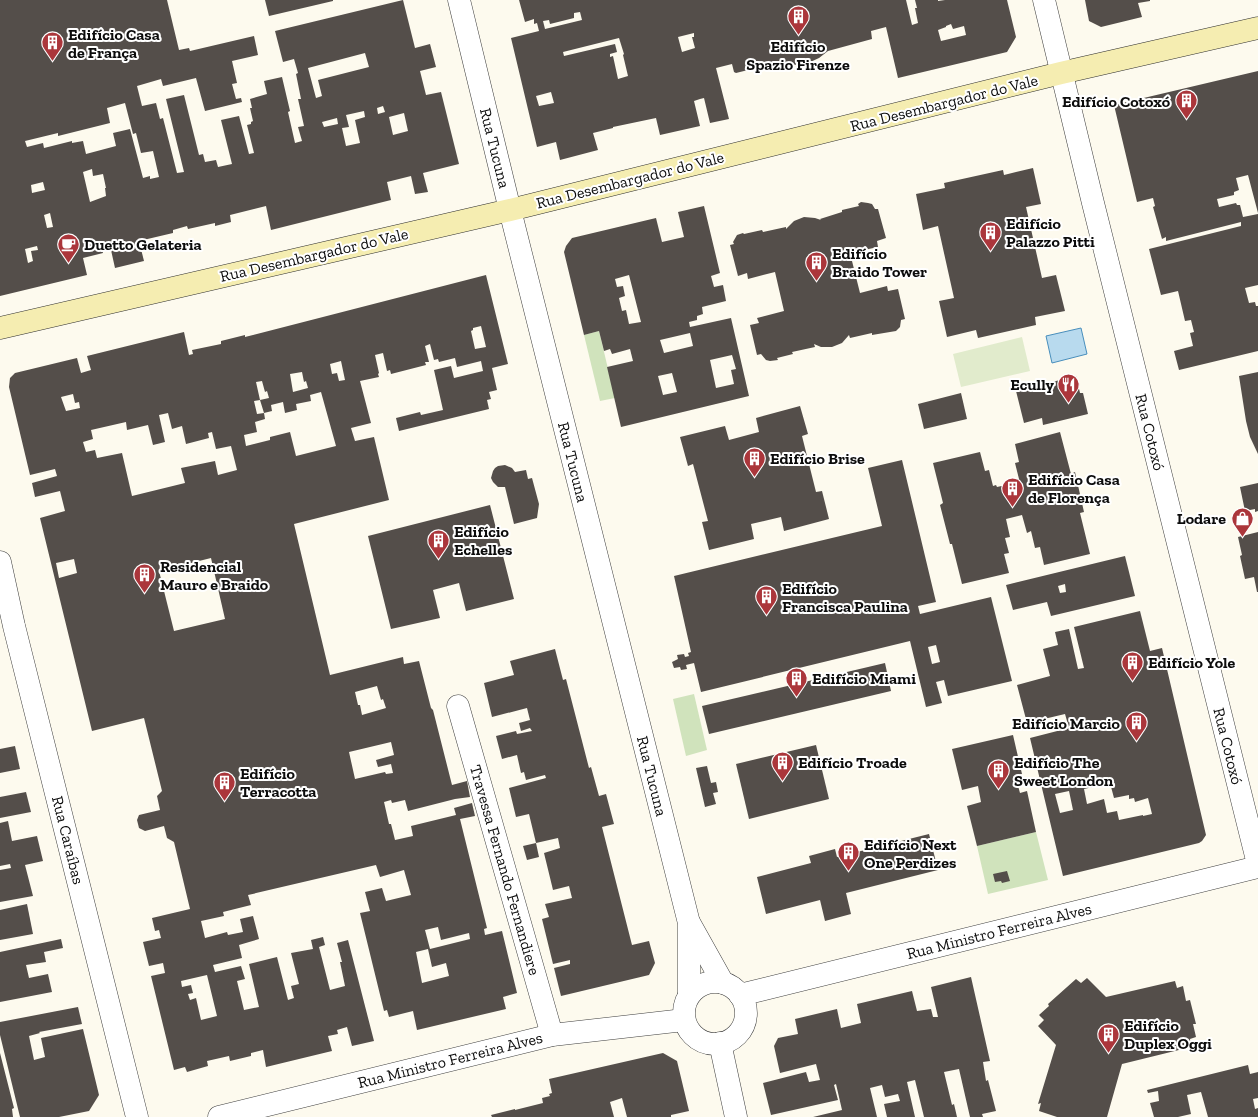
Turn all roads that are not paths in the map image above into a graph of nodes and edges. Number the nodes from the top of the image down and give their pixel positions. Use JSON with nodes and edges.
{"nodes":[{"id":1,"x":459,"y":0,"type":"edge"},
{"id":2,"x":1044,"y":0,"type":"edge"},
{"id":3,"x":1258,"y":28,"type":"edge"},
{"id":4,"x":1061,"y":73,"type":"junction"},
{"id":5,"x":510,"y":210,"type":"junction"},
{"id":6,"x":0,"y":328,"type":"edge"},
{"id":7,"x":0,"y":562,"type":"edge"},
{"id":8,"x":458,"y":706,"type":"dead end"},
{"id":9,"x":1258,"y":865,"type":"edge"},
{"id":10,"x":689,"y":923,"type":"junction"},
{"id":11,"x":723,"y":983,"type":"junction"},
{"id":12,"x":689,"y":995,"type":"junction"},
{"id":13,"x":740,"y":995,"type":"junction"},
{"id":14,"x":684,"y":1020,"type":"junction"},
{"id":15,"x":552,"y":1035,"type":"junction"},
{"id":16,"x":720,"y":1043,"type":"junction"},
{"id":17,"x":137,"y":1117,"type":"edge"},
{"id":18,"x":219,"y":1117,"type":"edge"},
{"id":19,"x":736,"y":1117,"type":"edge"}],
"edges":[{"from":1,"to":5,"type":"street","name":"Rua Tucuna"},
{"from":2,"to":4,"type":"street","name":"Rua Cotoxó"},
{"from":3,"to":4,"type":"main road","name":"Rua Desembargador do Vale"},
{"from":4,"to":5,"type":"main road","name":"Rua Desembargador do Vale"},
{"from":4,"to":9,"type":"street","name":"Rua Cotoxó"},
{"from":5,"to":6,"type":"main road","name":"Rua Desembargador do Vale"},
{"from":5,"to":10,"type":"street","name":"Rua Tucuna"},
{"from":7,"to":17,"type":"street","name":"Rua Caraíbas"},
{"from":8,"to":15,"type":"street","name":"Travessa Fernando Fernandiere"},
{"from":9,"to":13,"type":"street","name":"Rua Ministro Ferreira Alves"},
{"from":10,"to":11,"type":"street","name":"Rua Tucuna"},
{"from":10,"to":12,"type":"street","name":"Rua Tucuna"},
{"from":11,"to":12,"type":"street"},
{"from":11,"to":13,"type":"street"},
{"from":12,"to":14,"type":"street"},
{"from":13,"to":16,"type":"street"},
{"from":14,"to":15,"type":"street","name":"Rua Ministro Ferreira Alves"},
{"from":14,"to":16,"type":"street"},
{"from":15,"to":18,"type":"street","name":"Rua Ministro Ferreira Alves"},
{"from":16,"to":19,"type":"street"}]}
